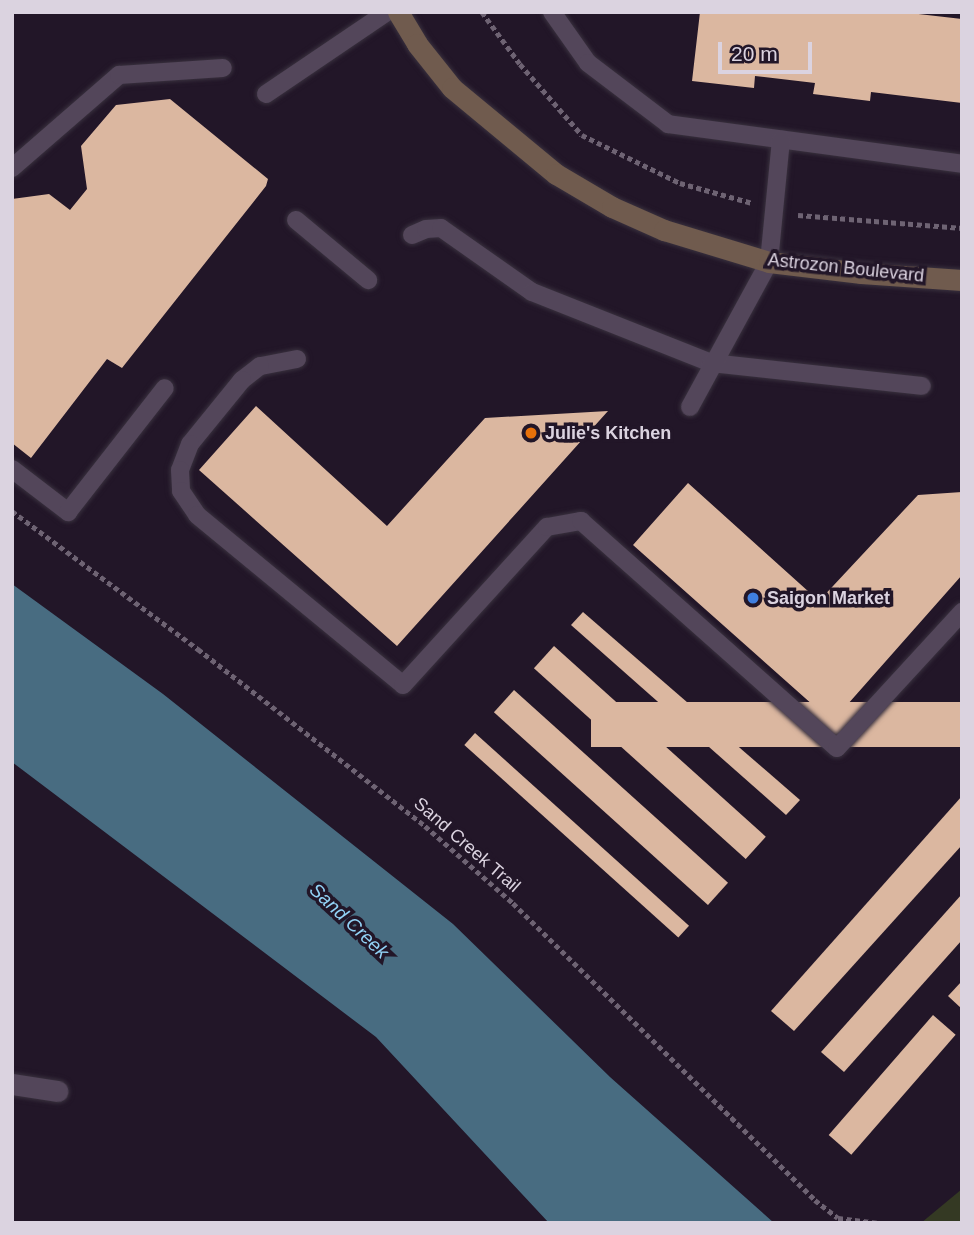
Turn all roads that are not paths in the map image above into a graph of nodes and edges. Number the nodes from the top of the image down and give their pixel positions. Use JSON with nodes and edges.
{"nodes":[{"id":1,"x":387,"y":12,"type":"edge"},
{"id":2,"x":398,"y":12,"type":"edge"},
{"id":3,"x":552,"y":12,"type":"edge"},
{"id":4,"x":223,"y":68,"type":"dead end"},
{"id":5,"x":266,"y":94,"type":"dead end"},
{"id":6,"x":780,"y":140,"type":"junction"},
{"id":7,"x":962,"y":164,"type":"edge"},
{"id":8,"x":12,"y":168,"type":"edge"},
{"id":9,"x":296,"y":220,"type":"dead end"},
{"id":10,"x":412,"y":235,"type":"dead end"},
{"id":11,"x":769,"y":262,"type":"junction"},
{"id":12,"x":368,"y":280,"type":"dead end"},
{"id":13,"x":962,"y":280,"type":"edge"},
{"id":14,"x":297,"y":359,"type":"dead end"},
{"id":15,"x":711,"y":363,"type":"junction"},
{"id":16,"x":922,"y":386,"type":"dead end"},
{"id":17,"x":165,"y":388,"type":"dead end"},
{"id":18,"x":690,"y":407,"type":"dead end"},
{"id":19,"x":12,"y":469,"type":"edge"},
{"id":20,"x":962,"y":612,"type":"edge"},
{"id":21,"x":12,"y":1084,"type":"edge"},
{"id":22,"x":57,"y":1091,"type":"dead end"}],
"edges":[{"from":1,"to":5,"type":"lane"},
{"from":2,"to":11,"type":"main road","name":"Astrozon Boulevard"},
{"from":3,"to":6,"type":"lane"},
{"from":4,"to":8,"type":"lane"},
{"from":6,"to":7,"type":"lane"},
{"from":6,"to":11,"type":"lane"},
{"from":9,"to":12,"type":"lane"},
{"from":10,"to":15,"type":"lane"},
{"from":11,"to":13,"type":"main road","name":"Astrozon Boulevard"},
{"from":11,"to":15,"type":"lane"},
{"from":14,"to":20,"type":"lane"},
{"from":15,"to":16,"type":"lane"},
{"from":15,"to":18,"type":"lane"},
{"from":17,"to":19,"type":"lane"},
{"from":21,"to":22,"type":"street"}]}
